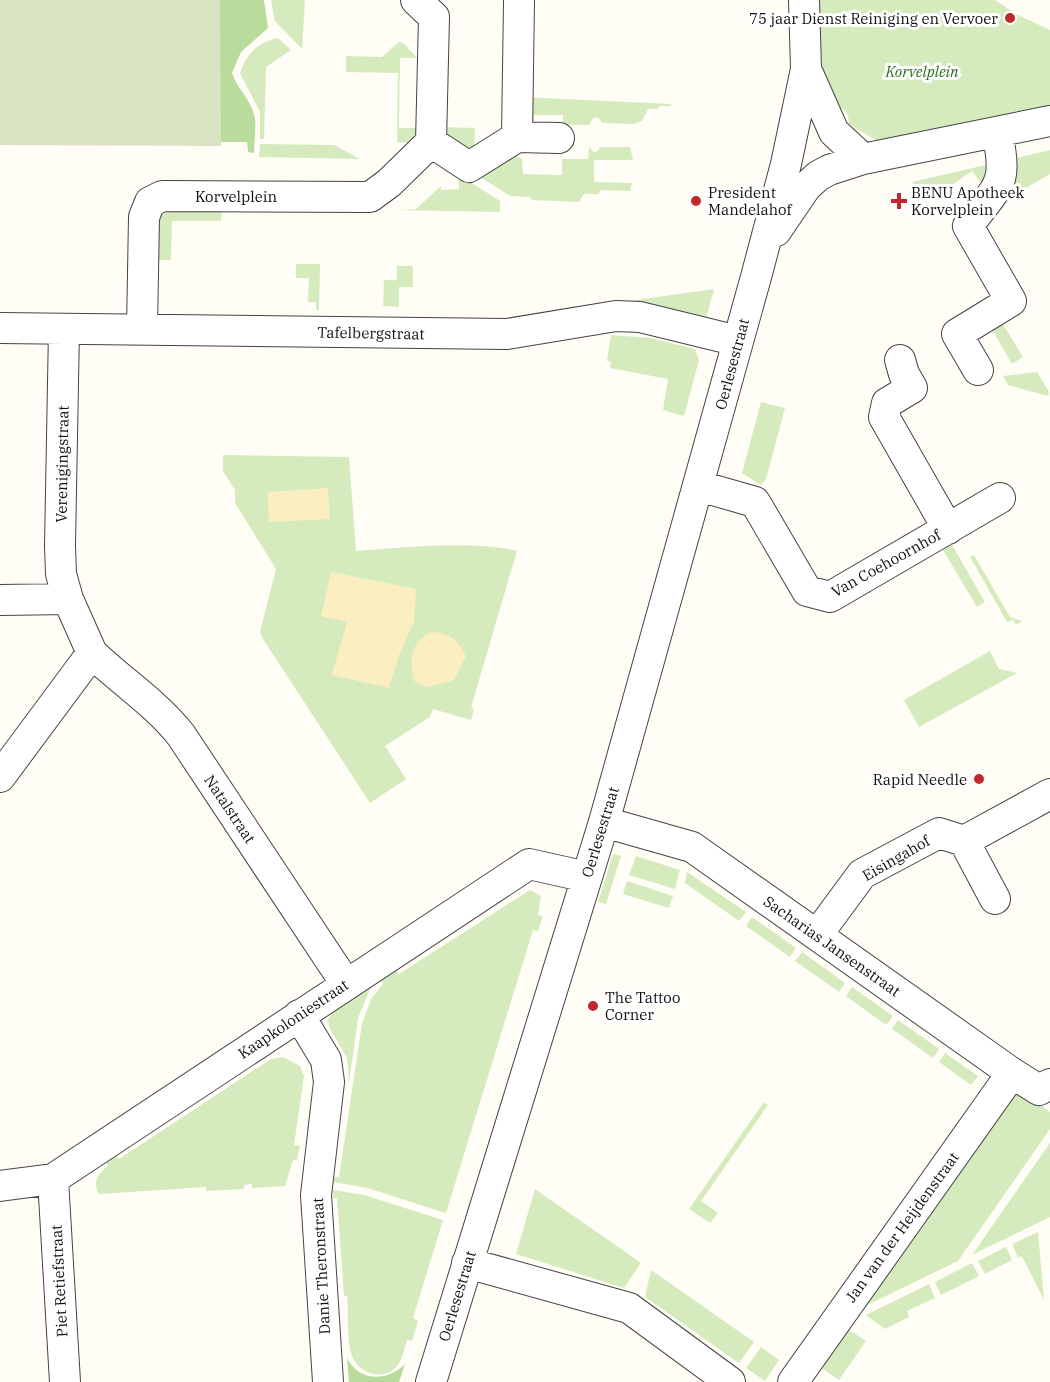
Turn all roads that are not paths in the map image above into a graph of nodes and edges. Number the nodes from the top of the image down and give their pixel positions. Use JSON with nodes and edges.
{"nodes":[{"id":1,"x":416,"y":0,"type":"edge"},
{"id":2,"x":519,"y":0,"type":"edge"},
{"id":3,"x":804,"y":0,"type":"edge"},
{"id":4,"x":806,"y":69,"type":"junction"},
{"id":5,"x":1050,"y":121,"type":"edge"},
{"id":6,"x":997,"y":133,"type":"junction"},
{"id":7,"x":517,"y":137,"type":"junction"},
{"id":8,"x":559,"y":138,"type":"dead end"},
{"id":9,"x":431,"y":142,"type":"junction"},
{"id":10,"x":862,"y":159,"type":"junction"},
{"id":11,"x":756,"y":277,"type":"junction"},
{"id":12,"x":0,"y":328,"type":"edge"},
{"id":13,"x":64,"y":329,"type":"junction"},
{"id":14,"x":142,"y":329,"type":"junction"},
{"id":15,"x":738,"y":340,"type":"junction"},
{"id":16,"x":900,"y":360,"type":"dead end"},
{"id":17,"x":978,"y":370,"type":"dead end"},
{"id":18,"x":699,"y":486,"type":"junction"},
{"id":19,"x":1000,"y":498,"type":"dead end"},
{"id":20,"x":948,"y":529,"type":"junction"},
{"id":21,"x":68,"y":599,"type":"junction"},
{"id":22,"x":0,"y":600,"type":"edge"},
{"id":23,"x":92,"y":653,"type":"junction"},
{"id":24,"x":4,"y":759,"type":"edge"},
{"id":25,"x":1050,"y":794,"type":"edge"},
{"id":26,"x":604,"y":822,"type":"junction"},
{"id":27,"x":964,"y":841,"type":"junction"},
{"id":28,"x":587,"y":877,"type":"junction"},
{"id":29,"x":994,"y":899,"type":"dead end"},
{"id":30,"x":817,"y":935,"type":"junction"},
{"id":31,"x":346,"y":984,"type":"junction"},
{"id":32,"x":299,"y":1015,"type":"junction"},
{"id":33,"x":1012,"y":1073,"type":"junction"},
{"id":34,"x":1050,"y":1084,"type":"edge"},
{"id":35,"x":53,"y":1179,"type":"junction"},
{"id":36,"x":0,"y":1186,"type":"edge"},
{"id":37,"x":467,"y":1263,"type":"junction"},
{"id":38,"x":65,"y":1382,"type":"edge"},
{"id":39,"x":328,"y":1382,"type":"edge"},
{"id":40,"x":431,"y":1382,"type":"edge"},
{"id":41,"x":730,"y":1382,"type":"edge"},
{"id":42,"x":793,"y":1382,"type":"edge"}],
"edges":[{"from":1,"to":9,"type":"street"},
{"from":2,"to":7,"type":"street"},
{"from":3,"to":4,"type":"street"},
{"from":4,"to":10,"type":"street"},
{"from":4,"to":11,"type":"street"},
{"from":5,"to":6,"type":"street"},
{"from":6,"to":10,"type":"street"},
{"from":6,"to":17,"type":"street"},
{"from":7,"to":8,"type":"street"},
{"from":7,"to":9,"type":"street"},
{"from":9,"to":14,"type":"street","name":"Korvelplein"},
{"from":10,"to":11,"type":"street"},
{"from":11,"to":15,"type":"street","name":"Oerlesestraat"},
{"from":12,"to":13,"type":"street","name":"Tafelbergstraat"},
{"from":13,"to":14,"type":"street","name":"Tafelbergstraat"},
{"from":13,"to":21,"type":"street","name":"Verenigingstraat"},
{"from":14,"to":15,"type":"street","name":"Tafelbergstraat"},
{"from":15,"to":18,"type":"street","name":"Oerlesestraat"},
{"from":16,"to":20,"type":"street","name":"Van Coehoornhof"},
{"from":18,"to":20,"type":"street","name":"Van Coehoornhof"},
{"from":18,"to":26,"type":"street","name":"Oerlesestraat"},
{"from":19,"to":20,"type":"street","name":"Van Coehoornhof"},
{"from":21,"to":22,"type":"street"},
{"from":21,"to":23,"type":"street","name":"Verenigingstraat"},
{"from":23,"to":24,"type":"street"},
{"from":23,"to":31,"type":"street","name":"Natalstraat"},
{"from":25,"to":27,"type":"street"},
{"from":26,"to":28,"type":"street","name":"Oerlesestraat"},
{"from":26,"to":30,"type":"street","name":"Sacharias Jansenstraat"},
{"from":27,"to":29,"type":"street"},
{"from":27,"to":30,"type":"street","name":"Eisingahof"},
{"from":28,"to":31,"type":"street","name":"Kaapkoloniestraat"},
{"from":28,"to":37,"type":"street","name":"Oerlesestraat"},
{"from":30,"to":33,"type":"street","name":"Sacharias Jansenstraat"},
{"from":31,"to":32,"type":"street","name":"Kaapkoloniestraat"},
{"from":32,"to":35,"type":"street","name":"Kaapkoloniestraat"},
{"from":32,"to":39,"type":"street","name":"Danie Theronstraat"},
{"from":33,"to":34,"type":"street","name":"Sacharias Jansenstraat"},
{"from":33,"to":42,"type":"street","name":"Jan van der Heijdenstraat"},
{"from":35,"to":36,"type":"street","name":"Kaapkoloniestraat"},
{"from":35,"to":38,"type":"street","name":"Piet Retiefstraat"},
{"from":37,"to":40,"type":"street","name":"Oerlesestraat"},
{"from":37,"to":41,"type":"street"}]}
